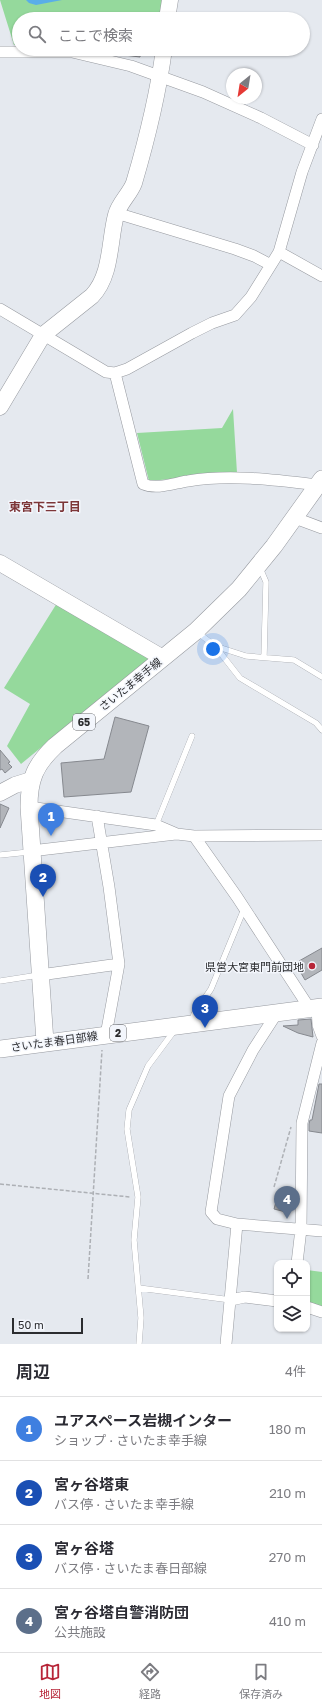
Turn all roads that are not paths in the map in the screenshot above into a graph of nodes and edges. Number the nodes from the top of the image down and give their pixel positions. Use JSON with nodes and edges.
{"nodes":[{"id":1,"x":170,"y":0,"type":"edge"},
{"id":2,"x":169,"y":12,"type":"edge"},
{"id":3,"x":0,"y":52,"type":"edge"},
{"id":4,"x":12,"y":52,"type":"edge"},
{"id":5,"x":89,"y":56,"type":"edge"},
{"id":6,"x":163,"y":56,"type":"edge"},
{"id":7,"x":160,"y":76,"type":"junction"},
{"id":8,"x":322,"y":119,"type":"edge"},
{"id":9,"x":313,"y":145,"type":"junction"},
{"id":10,"x":116,"y":213,"type":"junction"},
{"id":11,"x":279,"y":252,"type":"junction"},
{"id":12,"x":271,"y":265,"type":"junction"},
{"id":13,"x":322,"y":276,"type":"edge"},
{"id":14,"x":0,"y":309,"type":"edge"},
{"id":15,"x":43,"y":335,"type":"junction"},
{"id":16,"x":115,"y":373,"type":"junction"},
{"id":17,"x":0,"y":407,"type":"edge"},
{"id":18,"x":320,"y":482,"type":"edge"},
{"id":19,"x":295,"y":518,"type":"junction"},
{"id":20,"x":322,"y":528,"type":"edge"},
{"id":21,"x":0,"y":563,"type":"edge"},
{"id":22,"x":259,"y":566,"type":"junction"},
{"id":23,"x":196,"y":631,"type":"junction"},
{"id":24,"x":216,"y":646,"type":"junction"},
{"id":25,"x":264,"y":657,"type":"junction"},
{"id":26,"x":163,"y":658,"type":"junction"},
{"id":27,"x":322,"y":677,"type":"edge"},
{"id":28,"x":322,"y":730,"type":"edge"},
{"id":29,"x":192,"y":736,"type":"dead end"},
{"id":30,"x":31,"y":780,"type":"junction"},
{"id":31,"x":0,"y":793,"type":"edge"},
{"id":32,"x":29,"y":807,"type":"junction"},
{"id":33,"x":97,"y":816,"type":"junction"},
{"id":34,"x":156,"y":825,"type":"junction"},
{"id":35,"x":177,"y":834,"type":"junction"},
{"id":36,"x":322,"y":835,"type":"edge"},
{"id":37,"x":194,"y":836,"type":"junction"},
{"id":38,"x":101,"y":842,"type":"junction"},
{"id":39,"x":32,"y":851,"type":"junction"},
{"id":40,"x":0,"y":856,"type":"edge"},
{"id":41,"x":244,"y":909,"type":"junction"},
{"id":42,"x":119,"y":964,"type":"junction"},
{"id":43,"x":40,"y":975,"type":"junction"},
{"id":44,"x":0,"y":982,"type":"edge"},
{"id":45,"x":316,"y":1008,"type":"edge"},
{"id":46,"x":274,"y":1013,"type":"junction"},
{"id":47,"x":185,"y":1025,"type":"junction"},
{"id":48,"x":106,"y":1034,"type":"junction"},
{"id":49,"x":322,"y":1036,"type":"edge"},
{"id":50,"x":45,"y":1042,"type":"junction"},
{"id":51,"x":322,"y":1043,"type":"edge"},
{"id":52,"x":0,"y":1049,"type":"edge"},
{"id":53,"x":237,"y":1224,"type":"junction"},
{"id":54,"x":301,"y":1229,"type":"junction"},
{"id":55,"x":322,"y":1231,"type":"edge"},
{"id":56,"x":297,"y":1260,"type":"edge"},
{"id":57,"x":139,"y":1288,"type":"junction"},
{"id":58,"x":231,"y":1300,"type":"junction"},
{"id":59,"x":274,"y":1301,"type":"edge"},
{"id":60,"x":310,"y":1308,"type":"edge"},
{"id":61,"x":322,"y":1312,"type":"edge"},
{"id":62,"x":139,"y":1344,"type":"edge"},
{"id":63,"x":226,"y":1344,"type":"edge"}],
"edges":[{"from":1,"to":2,"type":"street"},
{"from":3,"to":4,"type":"street"},
{"from":5,"to":7,"type":"street"},
{"from":6,"to":7,"type":"street"},
{"from":7,"to":9,"type":"street"},
{"from":7,"to":10,"type":"street"},
{"from":8,"to":9,"type":"street"},
{"from":9,"to":11,"type":"street"},
{"from":10,"to":12,"type":"street"},
{"from":10,"to":15,"type":"street"},
{"from":11,"to":12,"type":"street"},
{"from":11,"to":13,"type":"street"},
{"from":12,"to":16,"type":"street"},
{"from":14,"to":15,"type":"street"},
{"from":15,"to":16,"type":"street"},
{"from":15,"to":17,"type":"street"},
{"from":16,"to":18,"type":"street"},
{"from":18,"to":19,"type":"main road","name":"さいたま幸手線","number":"65"},
{"from":19,"to":20,"type":"street"},
{"from":19,"to":22,"type":"main road","name":"さいたま幸手線","number":"65"},
{"from":21,"to":26,"type":"street"},
{"from":22,"to":23,"type":"main road","name":"さいたま幸手線","number":"65"},
{"from":22,"to":25,"type":"lane"},
{"from":23,"to":24,"type":"lane"},
{"from":23,"to":26,"type":"main road","name":"さいたま幸手線","number":"65"},
{"from":24,"to":25,"type":"lane"},
{"from":24,"to":28,"type":"lane"},
{"from":25,"to":27,"type":"lane"},
{"from":26,"to":30,"type":"main road","name":"さいたま幸手線","number":"65"},
{"from":29,"to":34,"type":"lane"},
{"from":30,"to":31,"type":"street"},
{"from":30,"to":32,"type":"main road","name":"さいたま幸手線","number":"65"},
{"from":32,"to":33,"type":"street"},
{"from":32,"to":39,"type":"main road","name":"さいたま幸手線","number":"65"},
{"from":33,"to":34,"type":"street"},
{"from":33,"to":38,"type":"street"},
{"from":34,"to":35,"type":"street"},
{"from":35,"to":37,"type":"street"},
{"from":35,"to":38,"type":"street"},
{"from":36,"to":37,"type":"street"},
{"from":37,"to":41,"type":"street"},
{"from":38,"to":39,"type":"street"},
{"from":38,"to":42,"type":"street"},
{"from":39,"to":40,"type":"lane"},
{"from":39,"to":43,"type":"main road","name":"さいたま幸手線","number":"65"},
{"from":41,"to":45,"type":"street"},
{"from":41,"to":47,"type":"lane"},
{"from":42,"to":43,"type":"street"},
{"from":42,"to":48,"type":"street"},
{"from":43,"to":44,"type":"lane"},
{"from":43,"to":50,"type":"main road","name":"さいたま幸手線","number":"65"},
{"from":45,"to":46,"type":"main road","name":"さいたま春日部線","number":"2"},
{"from":45,"to":49,"type":"street"},
{"from":46,"to":47,"type":"main road","name":"さいたま春日部線","number":"2"},
{"from":46,"to":53,"type":"street"},
{"from":47,"to":48,"type":"main road","name":"さいたま春日部線","number":"2"},
{"from":47,"to":57,"type":"lane"},
{"from":48,"to":50,"type":"main road","name":"さいたま春日部線","number":"2"},
{"from":50,"to":52,"type":"main road","name":"さいたま春日部線","number":"2"},
{"from":51,"to":54,"type":"street"},
{"from":53,"to":54,"type":"street"},
{"from":53,"to":58,"type":"street"},
{"from":54,"to":55,"type":"street"},
{"from":54,"to":56,"type":"street"},
{"from":57,"to":58,"type":"lane"},
{"from":57,"to":62,"type":"lane"},
{"from":58,"to":59,"type":"street"},
{"from":58,"to":63,"type":"street"},
{"from":60,"to":61,"type":"street"}]}
